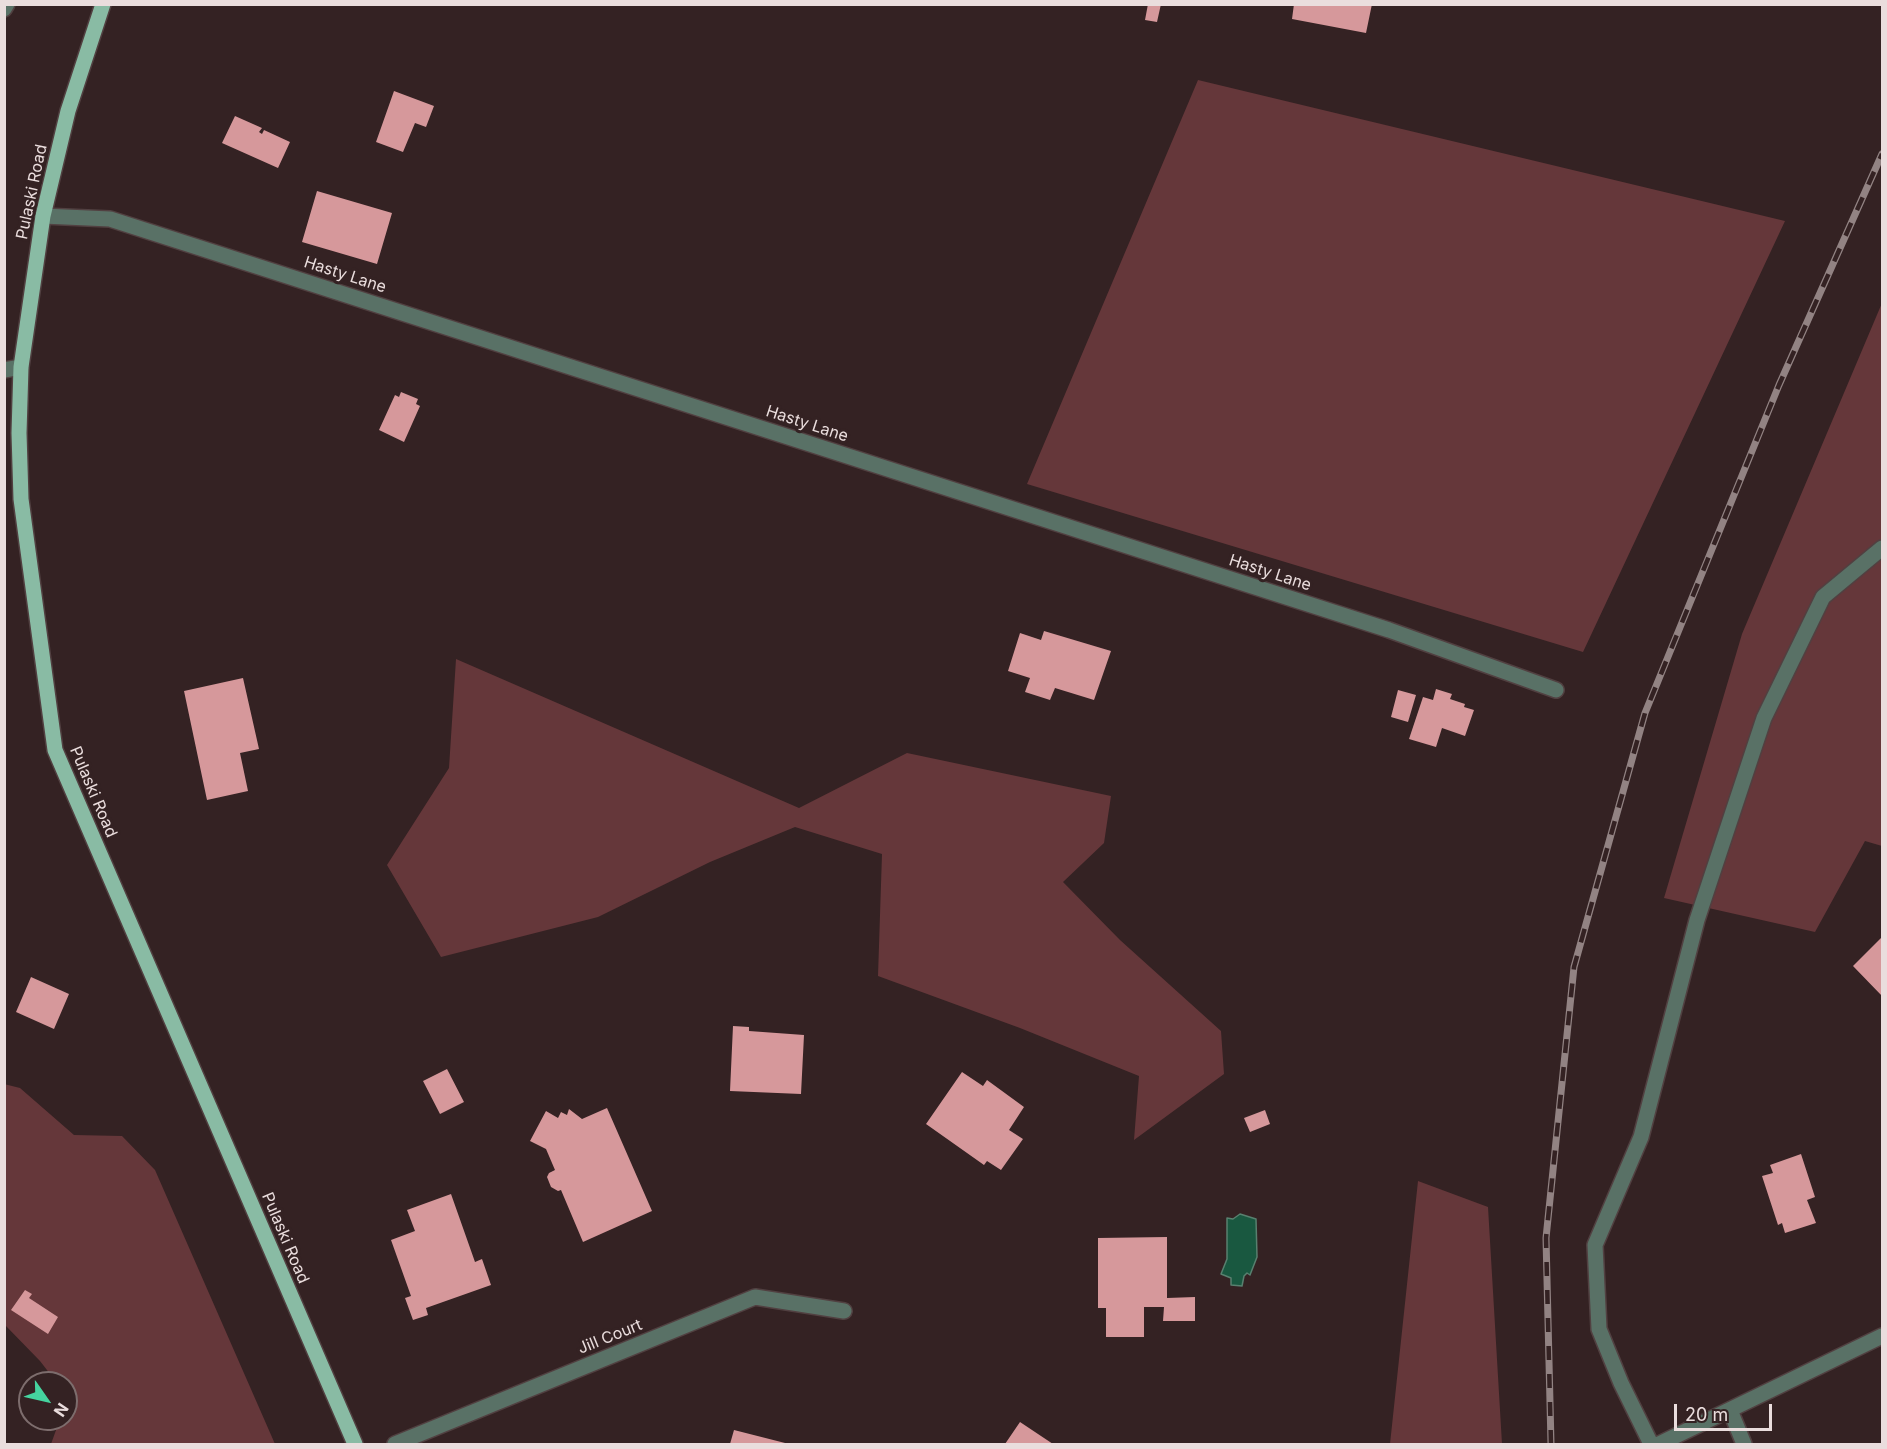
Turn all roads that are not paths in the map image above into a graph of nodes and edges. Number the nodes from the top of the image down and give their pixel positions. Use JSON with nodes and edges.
{"nodes":[{"id":1,"x":7,"y":4,"type":"edge"},
{"id":2,"x":103,"y":4,"type":"edge"},
{"id":3,"x":4,"y":9,"type":"edge"},
{"id":4,"x":43,"y":216,"type":"junction"},
{"id":5,"x":21,"y":367,"type":"junction"},
{"id":6,"x":4,"y":370,"type":"edge"},
{"id":7,"x":1882,"y":548,"type":"edge"},
{"id":8,"x":1556,"y":690,"type":"dead end"},
{"id":9,"x":844,"y":1311,"type":"dead end"},
{"id":10,"x":1882,"y":1336,"type":"edge"},
{"id":11,"x":1730,"y":1410,"type":"junction"},
{"id":12,"x":355,"y":1444,"type":"edge"},
{"id":13,"x":395,"y":1444,"type":"edge"},
{"id":14,"x":1651,"y":1444,"type":"edge"},
{"id":15,"x":1659,"y":1444,"type":"edge"},
{"id":16,"x":1744,"y":1444,"type":"edge"}],
"edges":[{"from":1,"to":3,"type":"street"},
{"from":2,"to":4,"type":"main road","name":"Pulaski Road"},
{"from":4,"to":5,"type":"main road","name":"Pulaski Road"},
{"from":4,"to":8,"type":"street","name":"Hasty Lane"},
{"from":5,"to":6,"type":"street"},
{"from":5,"to":12,"type":"main road","name":"Pulaski Road"},
{"from":7,"to":14,"type":"street"},
{"from":9,"to":13,"type":"street","name":"Jill Court"},
{"from":10,"to":11,"type":"street"},
{"from":11,"to":15,"type":"street"},
{"from":11,"to":16,"type":"street"}]}
